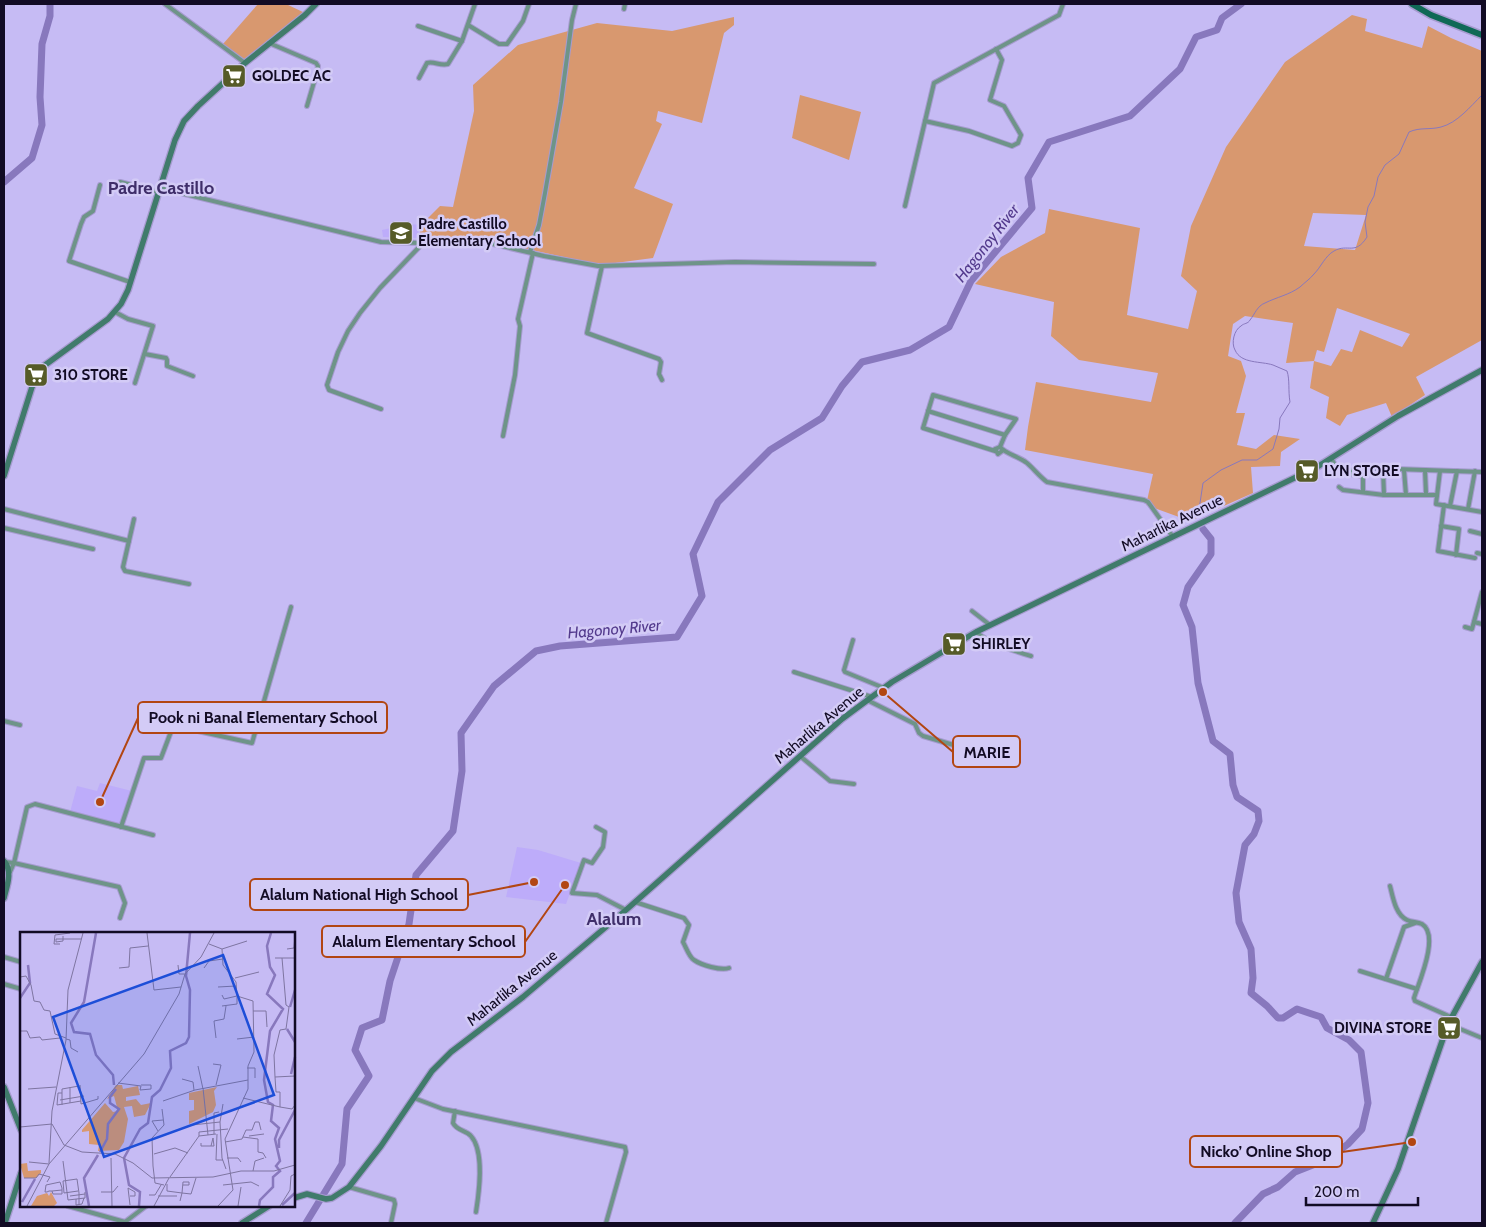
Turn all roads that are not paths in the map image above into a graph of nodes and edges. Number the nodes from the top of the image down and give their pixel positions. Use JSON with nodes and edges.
{"nodes":[{"id":1,"x":165,"y":4,"type":"edge"},
{"id":2,"x":316,"y":4,"type":"edge"},
{"id":3,"x":476,"y":4,"type":"edge"},
{"id":4,"x":529,"y":4,"type":"edge"},
{"id":5,"x":576,"y":4,"type":"edge"},
{"id":6,"x":1063,"y":4,"type":"edge"},
{"id":7,"x":1412,"y":4,"type":"edge"},
{"id":8,"x":468,"y":25,"type":"junction"},
{"id":9,"x":418,"y":26,"type":"dead end"},
{"id":10,"x":1482,"y":35,"type":"edge"},
{"id":11,"x":462,"y":41,"type":"junction"},
{"id":12,"x":269,"y":43,"type":"junction"},
{"id":13,"x":996,"y":49,"type":"junction"},
{"id":14,"x":245,"y":63,"type":"junction"},
{"id":15,"x":419,"y":78,"type":"dead end"},
{"id":16,"x":307,"y":106,"type":"dead end"},
{"id":17,"x":925,"y":122,"type":"junction"},
{"id":18,"x":120,"y":182,"type":"dead end"},
{"id":19,"x":100,"y":185,"type":"dead end"},
{"id":20,"x":160,"y":190,"type":"junction"},
{"id":21,"x":905,"y":206,"type":"dead end"},
{"id":22,"x":423,"y":243,"type":"junction"},
{"id":23,"x":531,"y":253,"type":"junction"},
{"id":24,"x":874,"y":264,"type":"dead end"},
{"id":25,"x":602,"y":266,"type":"junction"},
{"id":26,"x":130,"y":282,"type":"junction"},
{"id":27,"x":115,"y":312,"type":"junction"},
{"id":28,"x":145,"y":354,"type":"junction"},
{"id":29,"x":1482,"y":370,"type":"edge"},
{"id":30,"x":192,"y":376,"type":"dead end"},
{"id":31,"x":662,"y":380,"type":"dead end"},
{"id":32,"x":135,"y":384,"type":"dead end"},
{"id":33,"x":381,"y":409,"type":"dead end"},
{"id":34,"x":928,"y":411,"type":"junction"},
{"id":35,"x":1005,"y":435,"type":"junction"},
{"id":36,"x":503,"y":436,"type":"dead end"},
{"id":37,"x":1001,"y":449,"type":"junction"},
{"id":38,"x":1331,"y":458,"type":"junction"},
{"id":39,"x":1383,"y":469,"type":"junction"},
{"id":40,"x":1404,"y":470,"type":"junction"},
{"id":41,"x":1425,"y":470,"type":"junction"},
{"id":42,"x":1440,"y":471,"type":"junction"},
{"id":43,"x":1457,"y":471,"type":"junction"},
{"id":44,"x":1475,"y":471,"type":"junction"},
{"id":45,"x":1482,"y":472,"type":"edge"},
{"id":46,"x":1363,"y":473,"type":"junction"},
{"id":47,"x":4,"y":476,"type":"edge"},
{"id":48,"x":1338,"y":486,"type":"dead end"},
{"id":49,"x":1363,"y":492,"type":"junction"},
{"id":50,"x":1426,"y":494,"type":"junction"},
{"id":51,"x":1384,"y":495,"type":"junction"},
{"id":52,"x":1406,"y":495,"type":"junction"},
{"id":53,"x":1437,"y":495,"type":"junction"},
{"id":54,"x":1444,"y":505,"type":"junction"},
{"id":55,"x":1450,"y":506,"type":"junction"},
{"id":56,"x":4,"y":509,"type":"edge"},
{"id":57,"x":1468,"y":509,"type":"junction"},
{"id":58,"x":1482,"y":512,"type":"edge"},
{"id":59,"x":134,"y":519,"type":"dead end"},
{"id":60,"x":1441,"y":526,"type":"junction"},
{"id":61,"x":4,"y":528,"type":"edge"},
{"id":62,"x":1470,"y":531,"type":"dead end"},
{"id":63,"x":1482,"y":534,"type":"edge"},
{"id":64,"x":1173,"y":537,"type":"junction"},
{"id":65,"x":129,"y":541,"type":"junction"},
{"id":66,"x":93,"y":549,"type":"dead end"},
{"id":67,"x":1456,"y":555,"type":"junction"},
{"id":68,"x":1475,"y":558,"type":"dead end"},
{"id":69,"x":189,"y":584,"type":"dead end"},
{"id":70,"x":1482,"y":592,"type":"edge"},
{"id":71,"x":1481,"y":604,"type":"edge"},
{"id":72,"x":291,"y":607,"type":"dead end"},
{"id":73,"x":972,"y":611,"type":"dead end"},
{"id":74,"x":1474,"y":622,"type":"junction"},
{"id":75,"x":1482,"y":624,"type":"edge"},
{"id":76,"x":990,"y":625,"type":"junction"},
{"id":77,"x":1465,"y":627,"type":"dead end"},
{"id":78,"x":976,"y":632,"type":"junction"},
{"id":79,"x":854,"y":640,"type":"dead end"},
{"id":80,"x":1031,"y":656,"type":"dead end"},
{"id":81,"x":794,"y":672,"type":"dead end"},
{"id":82,"x":884,"y":688,"type":"junction"},
{"id":83,"x":870,"y":698,"type":"junction"},
{"id":84,"x":4,"y":721,"type":"edge"},
{"id":85,"x":20,"y":725,"type":"dead end"},
{"id":86,"x":957,"y":746,"type":"dead end"},
{"id":87,"x":800,"y":756,"type":"junction"},
{"id":88,"x":854,"y":784,"type":"dead end"},
{"id":89,"x":121,"y":827,"type":"junction"},
{"id":90,"x":596,"y":827,"type":"dead end"},
{"id":91,"x":153,"y":835,"type":"dead end"},
{"id":92,"x":4,"y":861,"type":"edge"},
{"id":93,"x":14,"y":863,"type":"junction"},
{"id":94,"x":9,"y":874,"type":"junction"},
{"id":95,"x":1390,"y":886,"type":"dead end"},
{"id":96,"x":4,"y":898,"type":"edge"},
{"id":97,"x":635,"y":902,"type":"junction"},
{"id":98,"x":626,"y":910,"type":"junction"},
{"id":99,"x":120,"y":918,"type":"dead end"},
{"id":100,"x":1415,"y":923,"type":"junction"},
{"id":101,"x":4,"y":957,"type":"edge"},
{"id":102,"x":20,"y":962,"type":"edge"},
{"id":103,"x":1482,"y":962,"type":"edge"},
{"id":104,"x":729,"y":968,"type":"dead end"},
{"id":105,"x":1360,"y":971,"type":"dead end"},
{"id":106,"x":1386,"y":980,"type":"junction"},
{"id":107,"x":4,"y":984,"type":"edge"},
{"id":108,"x":20,"y":989,"type":"edge"},
{"id":109,"x":1417,"y":989,"type":"junction"},
{"id":110,"x":1451,"y":1017,"type":"junction"},
{"id":111,"x":1448,"y":1024,"type":"junction"},
{"id":112,"x":1482,"y":1038,"type":"edge"},
{"id":113,"x":4,"y":1087,"type":"edge"},
{"id":114,"x":414,"y":1098,"type":"junction"},
{"id":115,"x":456,"y":1111,"type":"junction"},
{"id":116,"x":20,"y":1127,"type":"edge"},
{"id":117,"x":349,"y":1187,"type":"junction"},
{"id":118,"x":19,"y":1194,"type":"edge"},
{"id":119,"x":295,"y":1198,"type":"edge"},
{"id":120,"x":72,"y":1207,"type":"edge"},
{"id":121,"x":145,"y":1207,"type":"edge"},
{"id":122,"x":267,"y":1207,"type":"edge"},
{"id":123,"x":476,"y":1212,"type":"dead end"},
{"id":124,"x":5,"y":1223,"type":"edge"},
{"id":125,"x":242,"y":1223,"type":"edge"},
{"id":126,"x":391,"y":1223,"type":"edge"},
{"id":127,"x":606,"y":1223,"type":"edge"},
{"id":128,"x":1373,"y":1223,"type":"edge"}],
"edges":[{"from":1,"to":14,"type":"street"},
{"from":2,"to":12,"type":"main road"},
{"from":3,"to":8,"type":"street"},
{"from":4,"to":8,"type":"street"},
{"from":5,"to":23,"type":"street"},
{"from":6,"to":13,"type":"street"},
{"from":7,"to":10,"type":"main road"},
{"from":8,"to":11,"type":"street"},
{"from":9,"to":11,"type":"street"},
{"from":11,"to":15,"type":"street"},
{"from":12,"to":14,"type":"main road"},
{"from":12,"to":16,"type":"street"},
{"from":13,"to":17,"type":"street"},
{"from":13,"to":17,"type":"street"},
{"from":14,"to":20,"type":"main road"},
{"from":17,"to":21,"type":"street"},
{"from":18,"to":20,"type":"street"},
{"from":19,"to":26,"type":"street"},
{"from":20,"to":22,"type":"street"},
{"from":20,"to":26,"type":"main road"},
{"from":22,"to":23,"type":"street"},
{"from":22,"to":33,"type":"street"},
{"from":23,"to":25,"type":"street"},
{"from":23,"to":36,"type":"street"},
{"from":24,"to":25,"type":"street"},
{"from":25,"to":31,"type":"street"},
{"from":26,"to":27,"type":"main road"},
{"from":27,"to":28,"type":"street"},
{"from":27,"to":47,"type":"main road"},
{"from":28,"to":30,"type":"street"},
{"from":28,"to":32,"type":"street"},
{"from":29,"to":38,"type":"main road","name":"Maharlika Avenue"},
{"from":34,"to":35,"type":"street"},
{"from":34,"to":35,"type":"street"},
{"from":34,"to":37,"type":"street"},
{"from":35,"to":37,"type":"street"},
{"from":37,"to":64,"type":"street"},
{"from":38,"to":46,"type":"street"},
{"from":38,"to":64,"type":"main road","name":"Maharlika Avenue"},
{"from":39,"to":40,"type":"street"},
{"from":39,"to":46,"type":"street"},
{"from":39,"to":51,"type":"street"},
{"from":40,"to":41,"type":"street"},
{"from":40,"to":52,"type":"street"},
{"from":41,"to":42,"type":"street"},
{"from":41,"to":50,"type":"street"},
{"from":42,"to":43,"type":"street"},
{"from":42,"to":53,"type":"street"},
{"from":43,"to":44,"type":"street"},
{"from":43,"to":55,"type":"street"},
{"from":44,"to":45,"type":"street"},
{"from":44,"to":57,"type":"street"},
{"from":46,"to":49,"type":"street"},
{"from":48,"to":49,"type":"street"},
{"from":49,"to":51,"type":"street"},
{"from":50,"to":52,"type":"street"},
{"from":50,"to":53,"type":"street"},
{"from":51,"to":52,"type":"street"},
{"from":53,"to":54,"type":"street"},
{"from":54,"to":55,"type":"street"},
{"from":54,"to":60,"type":"street"},
{"from":55,"to":57,"type":"street"},
{"from":56,"to":65,"type":"street"},
{"from":57,"to":58,"type":"street"},
{"from":59,"to":65,"type":"street"},
{"from":60,"to":67,"type":"street"},
{"from":60,"to":67,"type":"street"},
{"from":61,"to":66,"type":"street"},
{"from":62,"to":63,"type":"street"},
{"from":64,"to":76,"type":"main road","name":"Maharlika Avenue"},
{"from":65,"to":69,"type":"street"},
{"from":67,"to":68,"type":"street"},
{"from":70,"to":71,"type":"street"},
{"from":71,"to":74,"type":"street"},
{"from":72,"to":89,"type":"street"},
{"from":73,"to":76,"type":"street"},
{"from":74,"to":75,"type":"street"},
{"from":74,"to":77,"type":"street"},
{"from":76,"to":78,"type":"main road","name":"Maharlika Avenue"},
{"from":78,"to":80,"type":"street"},
{"from":78,"to":82,"type":"main road","name":"Maharlika Avenue"},
{"from":79,"to":82,"type":"street"},
{"from":81,"to":83,"type":"street"},
{"from":82,"to":83,"type":"main road","name":"Maharlika Avenue"},
{"from":83,"to":86,"type":"street"},
{"from":83,"to":87,"type":"main road","name":"Maharlika Avenue"},
{"from":84,"to":85,"type":"street"},
{"from":87,"to":88,"type":"street"},
{"from":87,"to":97,"type":"main road","name":"Maharlika Avenue"},
{"from":89,"to":91,"type":"street"},
{"from":89,"to":93,"type":"street"},
{"from":90,"to":98,"type":"street"},
{"from":92,"to":93,"type":"street"},
{"from":92,"to":94,"type":"main road"},
{"from":93,"to":94,"type":"street"},
{"from":93,"to":99,"type":"street"},
{"from":94,"to":96,"type":"main road"},
{"from":95,"to":100,"type":"street"},
{"from":97,"to":98,"type":"main road","name":"Maharlika Avenue"},
{"from":97,"to":104,"type":"street"},
{"from":98,"to":114,"type":"main road","name":"Maharlika Avenue"},
{"from":100,"to":106,"type":"street"},
{"from":100,"to":109,"type":"street"},
{"from":101,"to":102,"type":"street"},
{"from":103,"to":110,"type":"main road"},
{"from":105,"to":106,"type":"street"},
{"from":106,"to":109,"type":"street"},
{"from":107,"to":108,"type":"street"},
{"from":109,"to":110,"type":"street"},
{"from":110,"to":111,"type":"main road"},
{"from":111,"to":112,"type":"street"},
{"from":111,"to":128,"type":"main road"},
{"from":113,"to":116,"type":"main road"},
{"from":114,"to":115,"type":"street"},
{"from":114,"to":117,"type":"main road","name":"Maharlika Avenue"},
{"from":115,"to":123,"type":"street"},
{"from":115,"to":127,"type":"street"},
{"from":117,"to":119,"type":"main road","name":"Maharlika Avenue"},
{"from":117,"to":126,"type":"street"},
{"from":118,"to":124,"type":"main road"},
{"from":120,"to":121,"type":"street"},
{"from":122,"to":125,"type":"main road"}]}
